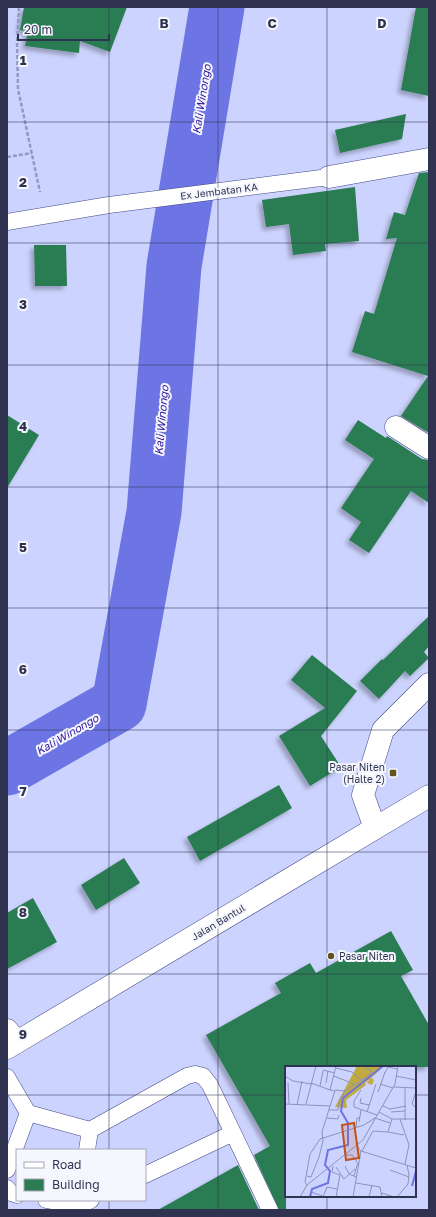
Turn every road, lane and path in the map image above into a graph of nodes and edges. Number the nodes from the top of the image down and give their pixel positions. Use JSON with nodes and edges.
{"nodes":[{"id":1,"x":19,"y":7,"type":"edge"},
{"id":2,"x":32,"y":153,"type":"junction"},
{"id":3,"x":7,"y":157,"type":"edge"},
{"id":4,"x":429,"y":159,"type":"edge"},
{"id":5,"x":329,"y":176,"type":"joint"},
{"id":6,"x":44,"y":216,"type":"junction"},
{"id":7,"x":7,"y":222,"type":"edge"},
{"id":8,"x":396,"y":427,"type":"dead end"},
{"id":9,"x":429,"y":448,"type":"edge"},
{"id":10,"x":429,"y":684,"type":"edge"},
{"id":11,"x":429,"y":796,"type":"edge"},
{"id":12,"x":375,"y":828,"type":"junction"},
{"id":13,"x":10,"y":1040,"type":"edge"},
{"id":14,"x":7,"y":1077,"type":"edge"},
{"id":15,"x":28,"y":1113,"type":"junction"},
{"id":16,"x":90,"y":1130,"type":"junction"},
{"id":17,"x":233,"y":1133,"type":"junction"},
{"id":18,"x":87,"y":1149,"type":"edge"},
{"id":19,"x":7,"y":1170,"type":"edge"},
{"id":20,"x":146,"y":1175,"type":"edge"},
{"id":21,"x":7,"y":1188,"type":"edge"},
{"id":22,"x":16,"y":1195,"type":"edge"},
{"id":23,"x":64,"y":1201,"type":"edge"},
{"id":24,"x":83,"y":1202,"type":"edge"},
{"id":25,"x":270,"y":1210,"type":"edge"}],
"edges":[{"from":1,"to":2,"type":"path"},
{"from":2,"to":3,"type":"path"},
{"from":2,"to":6,"type":"path"},
{"from":4,"to":5,"type":"main road"},
{"from":5,"to":6,"type":"lane","name":"Ex Jembatan KA"},
{"from":6,"to":7,"type":"lane","name":"Ex Jembatan KA"},
{"from":8,"to":9,"type":"main road"},
{"from":10,"to":12,"type":"main road"},
{"from":11,"to":12,"type":"main road","name":"Jalan Bantul"},
{"from":12,"to":13,"type":"main road","name":"Jalan Bantul"},
{"from":14,"to":15,"type":"lane"},
{"from":15,"to":16,"type":"lane"},
{"from":15,"to":19,"type":"lane"},
{"from":16,"to":17,"type":"lane"},
{"from":16,"to":18,"type":"lane"},
{"from":17,"to":20,"type":"lane"},
{"from":17,"to":25,"type":"lane"},
{"from":21,"to":22,"type":"lane"},
{"from":23,"to":24,"type":"lane"}]}
